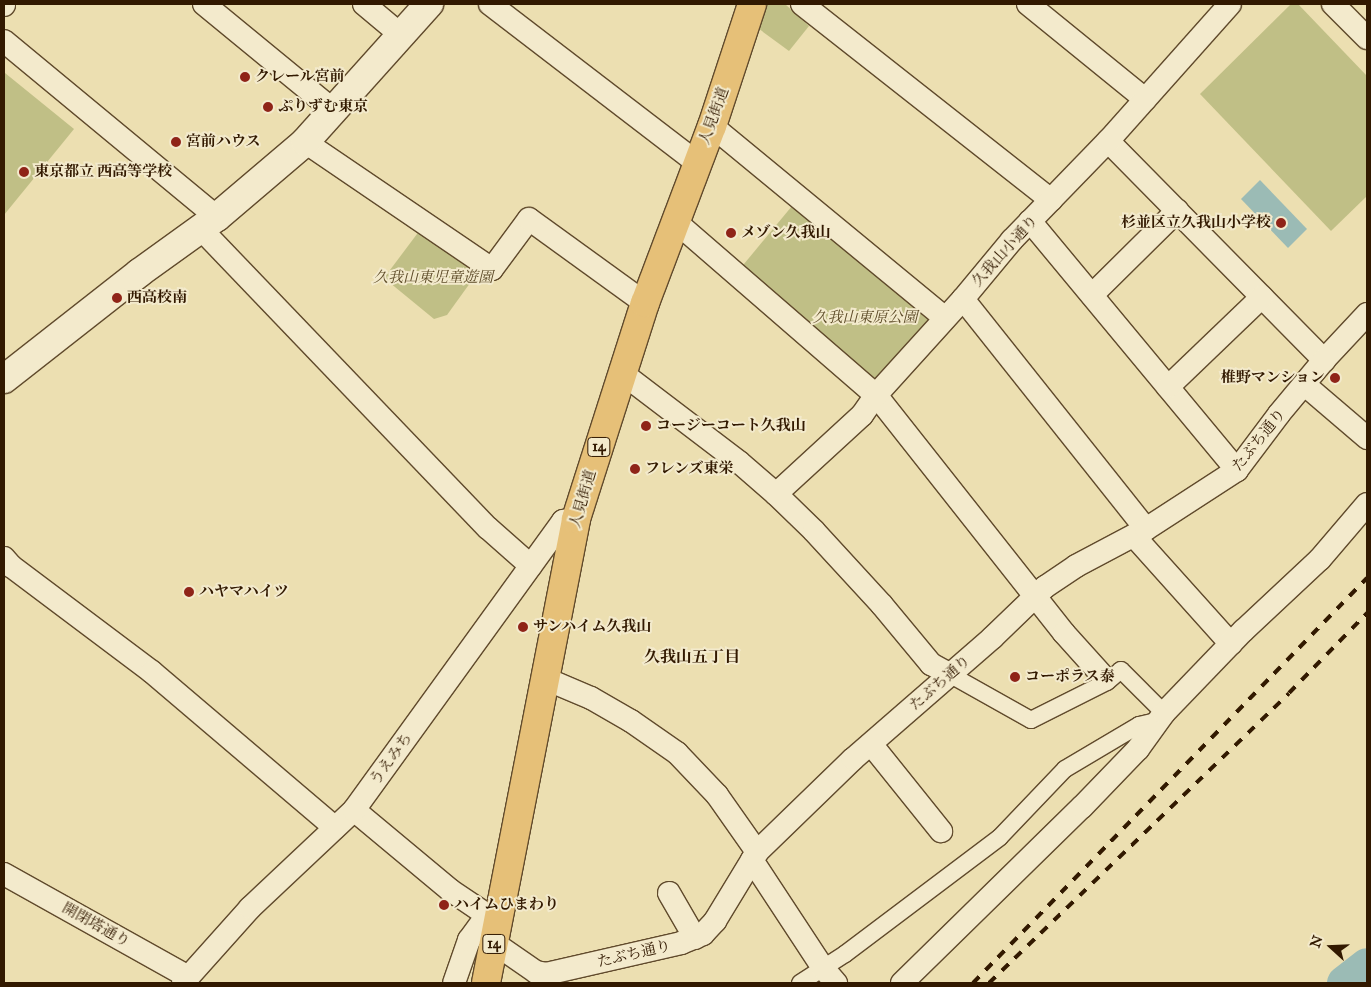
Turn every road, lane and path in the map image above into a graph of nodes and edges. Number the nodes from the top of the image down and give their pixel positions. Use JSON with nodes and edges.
{"nodes":[{"id":1,"x":204,"y":4,"type":"edge"},
{"id":2,"x":364,"y":4,"type":"edge"},
{"id":3,"x":429,"y":4,"type":"edge"},
{"id":4,"x":490,"y":4,"type":"edge"},
{"id":5,"x":752,"y":4,"type":"edge"},
{"id":6,"x":802,"y":4,"type":"edge"},
{"id":7,"x":1028,"y":4,"type":"edge"},
{"id":8,"x":1334,"y":4,"type":"edge"},
{"id":9,"x":1219,"y":7,"type":"edge"},
{"id":10,"x":401,"y":35,"type":"junction"},
{"id":11,"x":1367,"y":38,"type":"edge"},
{"id":12,"x":4,"y":41,"type":"edge"},
{"id":13,"x":1145,"y":100,"type":"junction"},
{"id":14,"x":333,"y":110,"type":"junction"},
{"id":15,"x":712,"y":126,"type":"junction"},
{"id":16,"x":1108,"y":141,"type":"junction"},
{"id":17,"x":305,"y":142,"type":"junction"},
{"id":18,"x":697,"y":163,"type":"junction"},
{"id":19,"x":1051,"y":200,"type":"junction"},
{"id":20,"x":1177,"y":211,"type":"junction"},
{"id":21,"x":1030,"y":221,"type":"junction"},
{"id":22,"x":676,"y":222,"type":"junction"},
{"id":23,"x":209,"y":223,"type":"junction"},
{"id":24,"x":1092,"y":295,"type":"junction"},
{"id":25,"x":1262,"y":297,"type":"junction"},
{"id":26,"x":962,"y":299,"type":"junction"},
{"id":27,"x":645,"y":303,"type":"junction"},
{"id":28,"x":1367,"y":314,"type":"edge"},
{"id":29,"x":945,"y":318,"type":"junction"},
{"id":30,"x":1324,"y":360,"type":"junction"},
{"id":31,"x":622,"y":373,"type":"junction"},
{"id":32,"x":4,"y":378,"type":"edge"},
{"id":33,"x":1305,"y":385,"type":"junction"},
{"id":34,"x":1168,"y":387,"type":"junction"},
{"id":35,"x":876,"y":395,"type":"junction"},
{"id":36,"x":1367,"y":438,"type":"edge"},
{"id":37,"x":1237,"y":470,"type":"junction"},
{"id":38,"x":776,"y":494,"type":"junction"},
{"id":39,"x":1367,"y":504,"type":"edge"},
{"id":40,"x":576,"y":519,"type":"junction"},
{"id":41,"x":1140,"y":533,"type":"junction"},
{"id":42,"x":4,"y":558,"type":"edge"},
{"id":43,"x":531,"y":566,"type":"junction"},
{"id":44,"x":1036,"y":597,"type":"junction"},
{"id":45,"x":1231,"y":644,"type":"junction"},
{"id":46,"x":1100,"y":672,"type":"dead end"},
{"id":47,"x":949,"y":674,"type":"junction"},
{"id":48,"x":546,"y":679,"type":"junction"},
{"id":49,"x":1162,"y":717,"type":"junction"},
{"id":50,"x":871,"y":744,"type":"junction"},
{"id":51,"x":354,"y":810,"type":"junction"},
{"id":52,"x":335,"y":828,"type":"junction"},
{"id":53,"x":941,"y":831,"type":"dead end"},
{"id":54,"x":754,"y":856,"type":"junction"},
{"id":55,"x":4,"y":874,"type":"edge"},
{"id":56,"x":669,"y":893,"type":"dead end"},
{"id":57,"x":494,"y":911,"type":"junction"},
{"id":58,"x":695,"y":938,"type":"junction"},
{"id":59,"x":494,"y":943,"type":"junction"},
{"id":60,"x":829,"y":976,"type":"edge"},
{"id":61,"x":185,"y":980,"type":"edge"},
{"id":62,"x":454,"y":983,"type":"edge"},
{"id":63,"x":486,"y":983,"type":"edge"},
{"id":64,"x":800,"y":983,"type":"edge"},
{"id":65,"x":902,"y":983,"type":"edge"}],
"edges":[{"from":1,"to":14,"type":"street"},
{"from":2,"to":10,"type":"street"},
{"from":3,"to":10,"type":"street"},
{"from":4,"to":18,"type":"street"},
{"from":5,"to":15,"type":"main road","name":"人見街道","number":"14"},
{"from":6,"to":19,"type":"street"},
{"from":7,"to":13,"type":"street"},
{"from":8,"to":11,"type":"street"},
{"from":9,"to":13,"type":"street","name":"久我山小通り"},
{"from":10,"to":14,"type":"street"},
{"from":12,"to":23,"type":"street"},
{"from":13,"to":16,"type":"street","name":"久我山小通り"},
{"from":14,"to":17,"type":"street"},
{"from":15,"to":18,"type":"main road","name":"人見街道","number":"14"},
{"from":15,"to":29,"type":"street"},
{"from":16,"to":19,"type":"street","name":"久我山小通り"},
{"from":16,"to":20,"type":"street"},
{"from":17,"to":23,"type":"street"},
{"from":17,"to":27,"type":"street"},
{"from":18,"to":22,"type":"main road","name":"人見街道","number":"14"},
{"from":19,"to":21,"type":"street","name":"久我山小通り"},
{"from":20,"to":24,"type":"street"},
{"from":20,"to":25,"type":"street"},
{"from":21,"to":24,"type":"street"},
{"from":21,"to":26,"type":"street","name":"久我山小通り"},
{"from":22,"to":27,"type":"main road","name":"人見街道","number":"14"},
{"from":22,"to":35,"type":"street"},
{"from":23,"to":32,"type":"street"},
{"from":23,"to":43,"type":"street"},
{"from":24,"to":34,"type":"street"},
{"from":25,"to":30,"type":"street"},
{"from":25,"to":34,"type":"street"},
{"from":26,"to":29,"type":"street","name":"久我山小通り"},
{"from":26,"to":41,"type":"street"},
{"from":27,"to":31,"type":"main road","name":"人見街道","number":"14"},
{"from":28,"to":30,"type":"street","name":"たぶち通り"},
{"from":29,"to":35,"type":"street","name":"久我山小通り"},
{"from":30,"to":33,"type":"street","name":"たぶち通り"},
{"from":31,"to":38,"type":"street"},
{"from":31,"to":40,"type":"main road","name":"人見街道","number":"14"},
{"from":33,"to":36,"type":"street"},
{"from":33,"to":37,"type":"street","name":"たぶち通り"},
{"from":34,"to":37,"type":"street"},
{"from":35,"to":38,"type":"street","name":"久我山小通り"},
{"from":35,"to":44,"type":"street"},
{"from":37,"to":41,"type":"street","name":"たぶち通り"},
{"from":38,"to":47,"type":"street"},
{"from":39,"to":45,"type":"street"},
{"from":40,"to":43,"type":"street","name":"うえみち"},
{"from":40,"to":48,"type":"main road","name":"人見街道","number":"14"},
{"from":41,"to":44,"type":"street","name":"たぶち通り"},
{"from":41,"to":45,"type":"street"},
{"from":42,"to":52,"type":"street"},
{"from":43,"to":51,"type":"street","name":"うえみち"},
{"from":44,"to":46,"type":"street"},
{"from":44,"to":47,"type":"street","name":"たぶち通り"},
{"from":45,"to":49,"type":"street"},
{"from":47,"to":49,"type":"street"},
{"from":47,"to":50,"type":"street","name":"たぶち通り"},
{"from":48,"to":54,"type":"street"},
{"from":48,"to":57,"type":"main road","name":"人見街道","number":"14"},
{"from":49,"to":60,"type":"street"},
{"from":49,"to":65,"type":"street"},
{"from":50,"to":53,"type":"street"},
{"from":50,"to":54,"type":"street","name":"たぶち通り"},
{"from":51,"to":52,"type":"street","name":"うえみち"},
{"from":51,"to":57,"type":"street"},
{"from":52,"to":61,"type":"street","name":"うえみち"},
{"from":54,"to":58,"type":"street","name":"たぶち通り"},
{"from":54,"to":60,"type":"street"},
{"from":55,"to":61,"type":"street","name":"開閉塔通り"},
{"from":56,"to":58,"type":"street"},
{"from":57,"to":59,"type":"main road","name":"人見街道","number":"14"},
{"from":57,"to":62,"type":"street"},
{"from":58,"to":59,"type":"street","name":"たぶち通り"},
{"from":59,"to":63,"type":"main road","name":"人見街道","number":"14"},
{"from":60,"to":64,"type":"street"}]}
